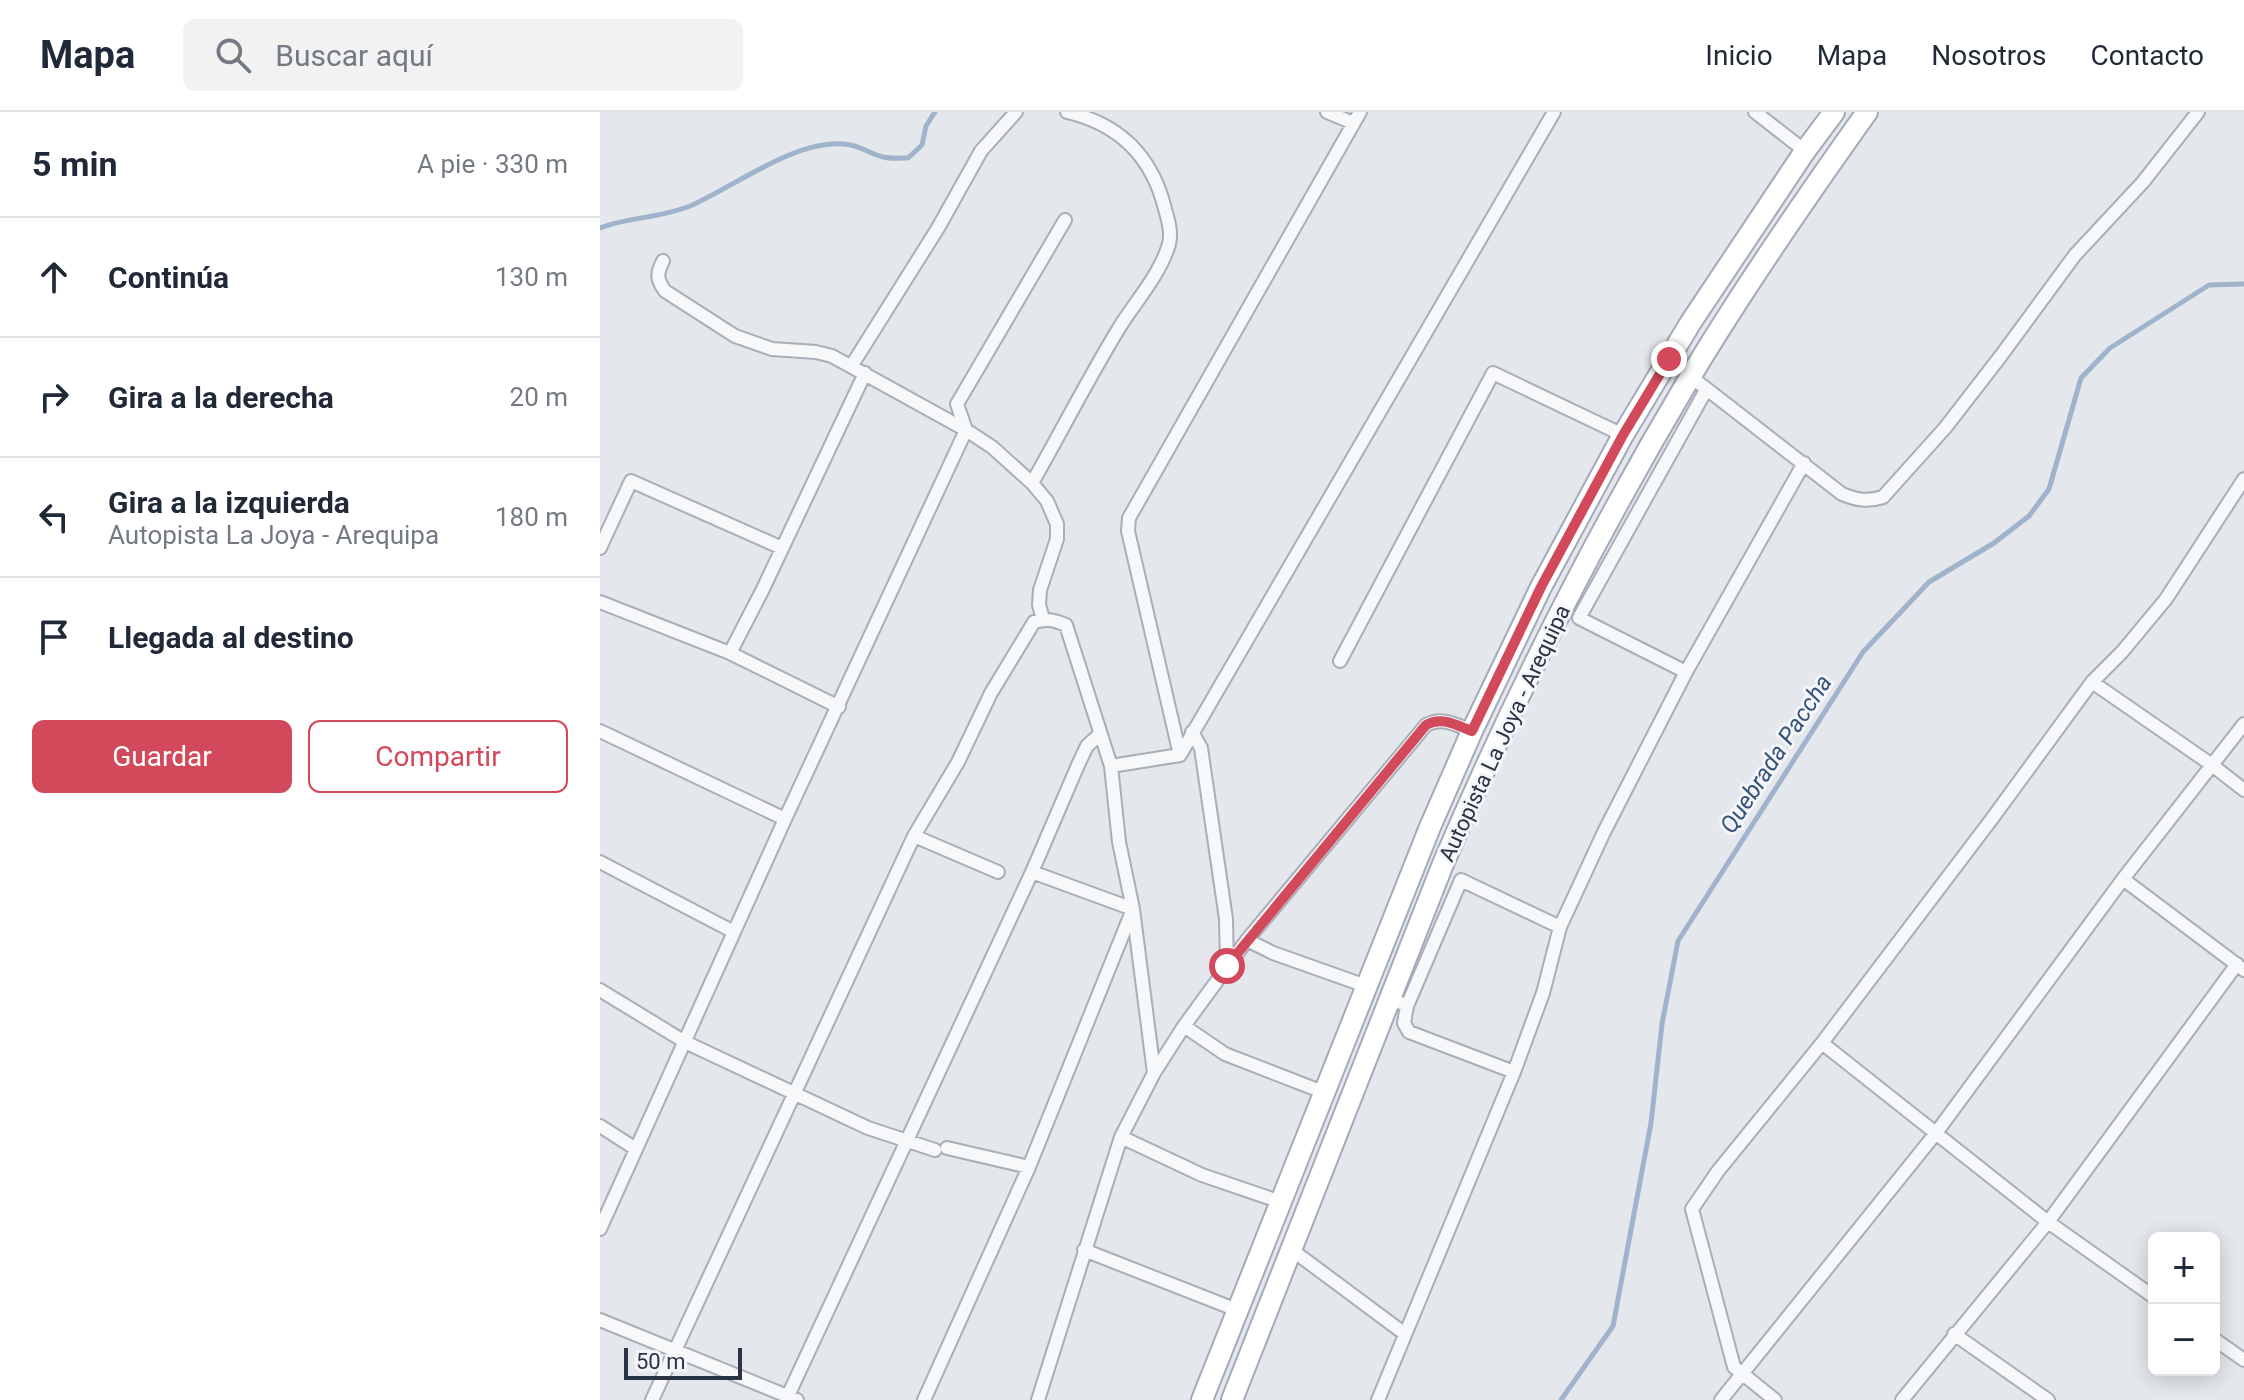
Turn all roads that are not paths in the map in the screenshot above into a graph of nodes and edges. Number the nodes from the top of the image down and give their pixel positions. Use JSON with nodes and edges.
{"nodes":[{"id":1,"x":1016,"y":112,"type":"edge"},
{"id":2,"x":1067,"y":112,"type":"edge"},
{"id":3,"x":1327,"y":112,"type":"edge"},
{"id":4,"x":1554,"y":112,"type":"edge"},
{"id":5,"x":1755,"y":112,"type":"edge"},
{"id":6,"x":1834,"y":112,"type":"edge"},
{"id":7,"x":1867,"y":112,"type":"edge"},
{"id":8,"x":2198,"y":112,"type":"edge"},
{"id":9,"x":1357,"y":118,"type":"edge"},
{"id":10,"x":1805,"y":151,"type":"junction"},
{"id":11,"x":1065,"y":220,"type":"dead end"},
{"id":12,"x":663,"y":261,"type":"dead end"},
{"id":13,"x":852,"y":365,"type":"junction"},
{"id":14,"x":865,"y":373,"type":"junction"},
{"id":15,"x":1698,"y":383,"type":"junction"},
{"id":16,"x":966,"y":430,"type":"junction"},
{"id":17,"x":1623,"y":435,"type":"junction"},
{"id":18,"x":1804,"y":463,"type":"junction"},
{"id":19,"x":2244,"y":479,"type":"edge"},
{"id":20,"x":1032,"y":483,"type":"junction"},
{"id":21,"x":600,"y":548,"type":"edge"},
{"id":22,"x":782,"y":548,"type":"junction"},
{"id":23,"x":600,"y":602,"type":"edge"},
{"id":24,"x":1043,"y":619,"type":"junction"},
{"id":25,"x":730,"y":653,"type":"junction"},
{"id":26,"x":1340,"y":661,"type":"dead end"},
{"id":27,"x":1686,"y":672,"type":"junction"},
{"id":28,"x":2092,"y":682,"type":"junction"},
{"id":29,"x":839,"y":707,"type":"junction"},
{"id":30,"x":2244,"y":724,"type":"edge"},
{"id":31,"x":600,"y":731,"type":"edge"},
{"id":32,"x":1472,"y":731,"type":"junction"},
{"id":33,"x":1192,"y":732,"type":"junction"},
{"id":34,"x":1100,"y":734,"type":"junction"},
{"id":35,"x":1180,"y":755,"type":"junction"},
{"id":36,"x":2212,"y":765,"type":"junction"},
{"id":37,"x":1111,"y":766,"type":"junction"},
{"id":38,"x":2244,"y":790,"type":"edge"},
{"id":39,"x":785,"y":819,"type":"junction"},
{"id":40,"x":914,"y":836,"type":"junction"},
{"id":41,"x":600,"y":862,"type":"edge"},
{"id":42,"x":998,"y":872,"type":"dead end"},
{"id":43,"x":1032,"y":872,"type":"junction"},
{"id":44,"x":2123,"y":879,"type":"junction"},
{"id":45,"x":1133,"y":909,"type":"junction"},
{"id":46,"x":1560,"y":927,"type":"junction"},
{"id":47,"x":734,"y":932,"type":"junction"},
{"id":48,"x":1247,"y":940,"type":"junction"},
{"id":49,"x":1227,"y":966,"type":"junction"},
{"id":50,"x":2240,"y":967,"type":"edge"},
{"id":51,"x":1366,"y":986,"type":"junction"},
{"id":52,"x":600,"y":990,"type":"edge"},
{"id":53,"x":1399,"y":1002,"type":"junction"},
{"id":54,"x":1184,"y":1026,"type":"junction"},
{"id":55,"x":685,"y":1042,"type":"junction"},
{"id":56,"x":1822,"y":1043,"type":"junction"},
{"id":57,"x":1514,"y":1072,"type":"junction"},
{"id":58,"x":1154,"y":1073,"type":"junction"},
{"id":59,"x":1323,"y":1092,"type":"junction"},
{"id":60,"x":794,"y":1094,"type":"junction"},
{"id":61,"x":600,"y":1126,"type":"edge"},
{"id":62,"x":1936,"y":1133,"type":"junction"},
{"id":63,"x":1121,"y":1137,"type":"junction"},
{"id":64,"x":906,"y":1142,"type":"junction"},
{"id":65,"x":636,"y":1149,"type":"junction"},
{"id":66,"x":1029,"y":1167,"type":"junction"},
{"id":67,"x":1281,"y":1202,"type":"junction"},
{"id":68,"x":2048,"y":1222,"type":"junction"},
{"id":69,"x":600,"y":1229,"type":"edge"},
{"id":70,"x":1084,"y":1250,"type":"junction"},
{"id":71,"x":1292,"y":1250,"type":"junction"},
{"id":72,"x":2148,"y":1293,"type":"edge"},
{"id":73,"x":1237,"y":1310,"type":"junction"},
{"id":74,"x":600,"y":1320,"type":"edge"},
{"id":75,"x":1405,"y":1334,"type":"junction"},
{"id":76,"x":1954,"y":1334,"type":"junction"},
{"id":77,"x":2220,"y":1343,"type":"edge"},
{"id":78,"x":675,"y":1351,"type":"junction"},
{"id":79,"x":2244,"y":1360,"type":"edge"},
{"id":80,"x":1741,"y":1374,"type":"junction"},
{"id":81,"x":790,"y":1399,"type":"edge"},
{"id":82,"x":652,"y":1400,"type":"edge"},
{"id":83,"x":924,"y":1400,"type":"edge"},
{"id":84,"x":1038,"y":1400,"type":"edge"},
{"id":85,"x":1202,"y":1400,"type":"edge"},
{"id":86,"x":1232,"y":1400,"type":"edge"},
{"id":87,"x":1378,"y":1400,"type":"edge"},
{"id":88,"x":1721,"y":1400,"type":"edge"},
{"id":89,"x":1775,"y":1400,"type":"edge"},
{"id":90,"x":1902,"y":1400,"type":"edge"},
{"id":91,"x":2048,"y":1400,"type":"edge"}],
"edges":[{"from":1,"to":13,"type":"street"},
{"from":2,"to":20,"type":"street"},
{"from":3,"to":9,"type":"street"},
{"from":4,"to":33,"type":"street"},
{"from":5,"to":10,"type":"street"},
{"from":6,"to":10,"type":"main road","name":"Autopista La Joya - Arequipa"},
{"from":7,"to":15,"type":"main road","name":"Autopista La Joya - Arequipa"},
{"from":8,"to":18,"type":"street"},
{"from":9,"to":35,"type":"street"},
{"from":10,"to":17,"type":"main road","name":"Autopista La Joya - Arequipa"},
{"from":11,"to":16,"type":"street"},
{"from":12,"to":13,"type":"street"},
{"from":13,"to":14,"type":"street"},
{"from":14,"to":16,"type":"street"},
{"from":14,"to":22,"type":"street"},
{"from":15,"to":18,"type":"street"},
{"from":15,"to":27,"type":"street"},
{"from":15,"to":53,"type":"main road","name":"Autopista La Joya - Arequipa"},
{"from":16,"to":20,"type":"street"},
{"from":16,"to":29,"type":"street"},
{"from":17,"to":26,"type":"street"},
{"from":17,"to":32,"type":"main road","name":"Autopista La Joya - Arequipa"},
{"from":18,"to":27,"type":"street"},
{"from":19,"to":28,"type":"street"},
{"from":20,"to":24,"type":"street"},
{"from":21,"to":22,"type":"street"},
{"from":22,"to":25,"type":"street"},
{"from":23,"to":25,"type":"street"},
{"from":24,"to":34,"type":"street"},
{"from":24,"to":40,"type":"street"},
{"from":25,"to":29,"type":"street"},
{"from":27,"to":46,"type":"street"},
{"from":28,"to":36,"type":"street"},
{"from":28,"to":56,"type":"street"},
{"from":29,"to":39,"type":"street"},
{"from":30,"to":36,"type":"street"},
{"from":31,"to":39,"type":"street"},
{"from":32,"to":48,"type":"street"},
{"from":32,"to":51,"type":"main road","name":"Autopista La Joya - Arequipa"},
{"from":33,"to":35,"type":"street"},
{"from":33,"to":49,"type":"street"},
{"from":34,"to":37,"type":"street"},
{"from":34,"to":43,"type":"street"},
{"from":35,"to":37,"type":"street"},
{"from":36,"to":38,"type":"street"},
{"from":36,"to":44,"type":"street"},
{"from":37,"to":45,"type":"street"},
{"from":39,"to":47,"type":"street"},
{"from":40,"to":42,"type":"street"},
{"from":40,"to":60,"type":"street"},
{"from":41,"to":47,"type":"street"},
{"from":43,"to":45,"type":"street"},
{"from":43,"to":64,"type":"street"},
{"from":44,"to":50,"type":"street"},
{"from":44,"to":62,"type":"street"},
{"from":45,"to":58,"type":"street"},
{"from":45,"to":66,"type":"street"},
{"from":46,"to":53,"type":"street"},
{"from":46,"to":57,"type":"street"},
{"from":47,"to":55,"type":"street"},
{"from":48,"to":49,"type":"street"},
{"from":48,"to":51,"type":"street"},
{"from":49,"to":54,"type":"street"},
{"from":50,"to":68,"type":"street"},
{"from":51,"to":59,"type":"main road","name":"Autopista La Joya - Arequipa"},
{"from":52,"to":55,"type":"street"},
{"from":53,"to":57,"type":"street"},
{"from":53,"to":71,"type":"main road","name":"Autopista La Joya - Arequipa"},
{"from":54,"to":58,"type":"street"},
{"from":54,"to":59,"type":"street"},
{"from":55,"to":60,"type":"street"},
{"from":55,"to":65,"type":"street"},
{"from":56,"to":62,"type":"street"},
{"from":56,"to":80,"type":"street"},
{"from":57,"to":75,"type":"street"},
{"from":58,"to":63,"type":"street"},
{"from":59,"to":67,"type":"main road","name":"Autopista La Joya - Arequipa"},
{"from":60,"to":64,"type":"street"},
{"from":60,"to":78,"type":"street"},
{"from":61,"to":65,"type":"street"},
{"from":62,"to":68,"type":"street"},
{"from":62,"to":80,"type":"street"},
{"from":63,"to":67,"type":"street"},
{"from":63,"to":70,"type":"street"},
{"from":64,"to":66,"type":"street"},
{"from":64,"to":81,"type":"street"},
{"from":65,"to":69,"type":"street"},
{"from":66,"to":83,"type":"street"},
{"from":67,"to":73,"type":"main road","name":"Autopista La Joya - Arequipa"},
{"from":68,"to":72,"type":"street"},
{"from":68,"to":76,"type":"street"},
{"from":70,"to":73,"type":"street"},
{"from":70,"to":84,"type":"street"},
{"from":71,"to":75,"type":"street"},
{"from":71,"to":86,"type":"main road","name":"Autopista La Joya - Arequipa"},
{"from":73,"to":85,"type":"main road","name":"Autopista La Joya - Arequipa"},
{"from":74,"to":78,"type":"street"},
{"from":75,"to":87,"type":"street"},
{"from":76,"to":90,"type":"street"},
{"from":76,"to":91,"type":"street"},
{"from":77,"to":79,"type":"street"},
{"from":78,"to":81,"type":"street"},
{"from":78,"to":82,"type":"street"},
{"from":80,"to":88,"type":"street"},
{"from":80,"to":89,"type":"street"}]}
